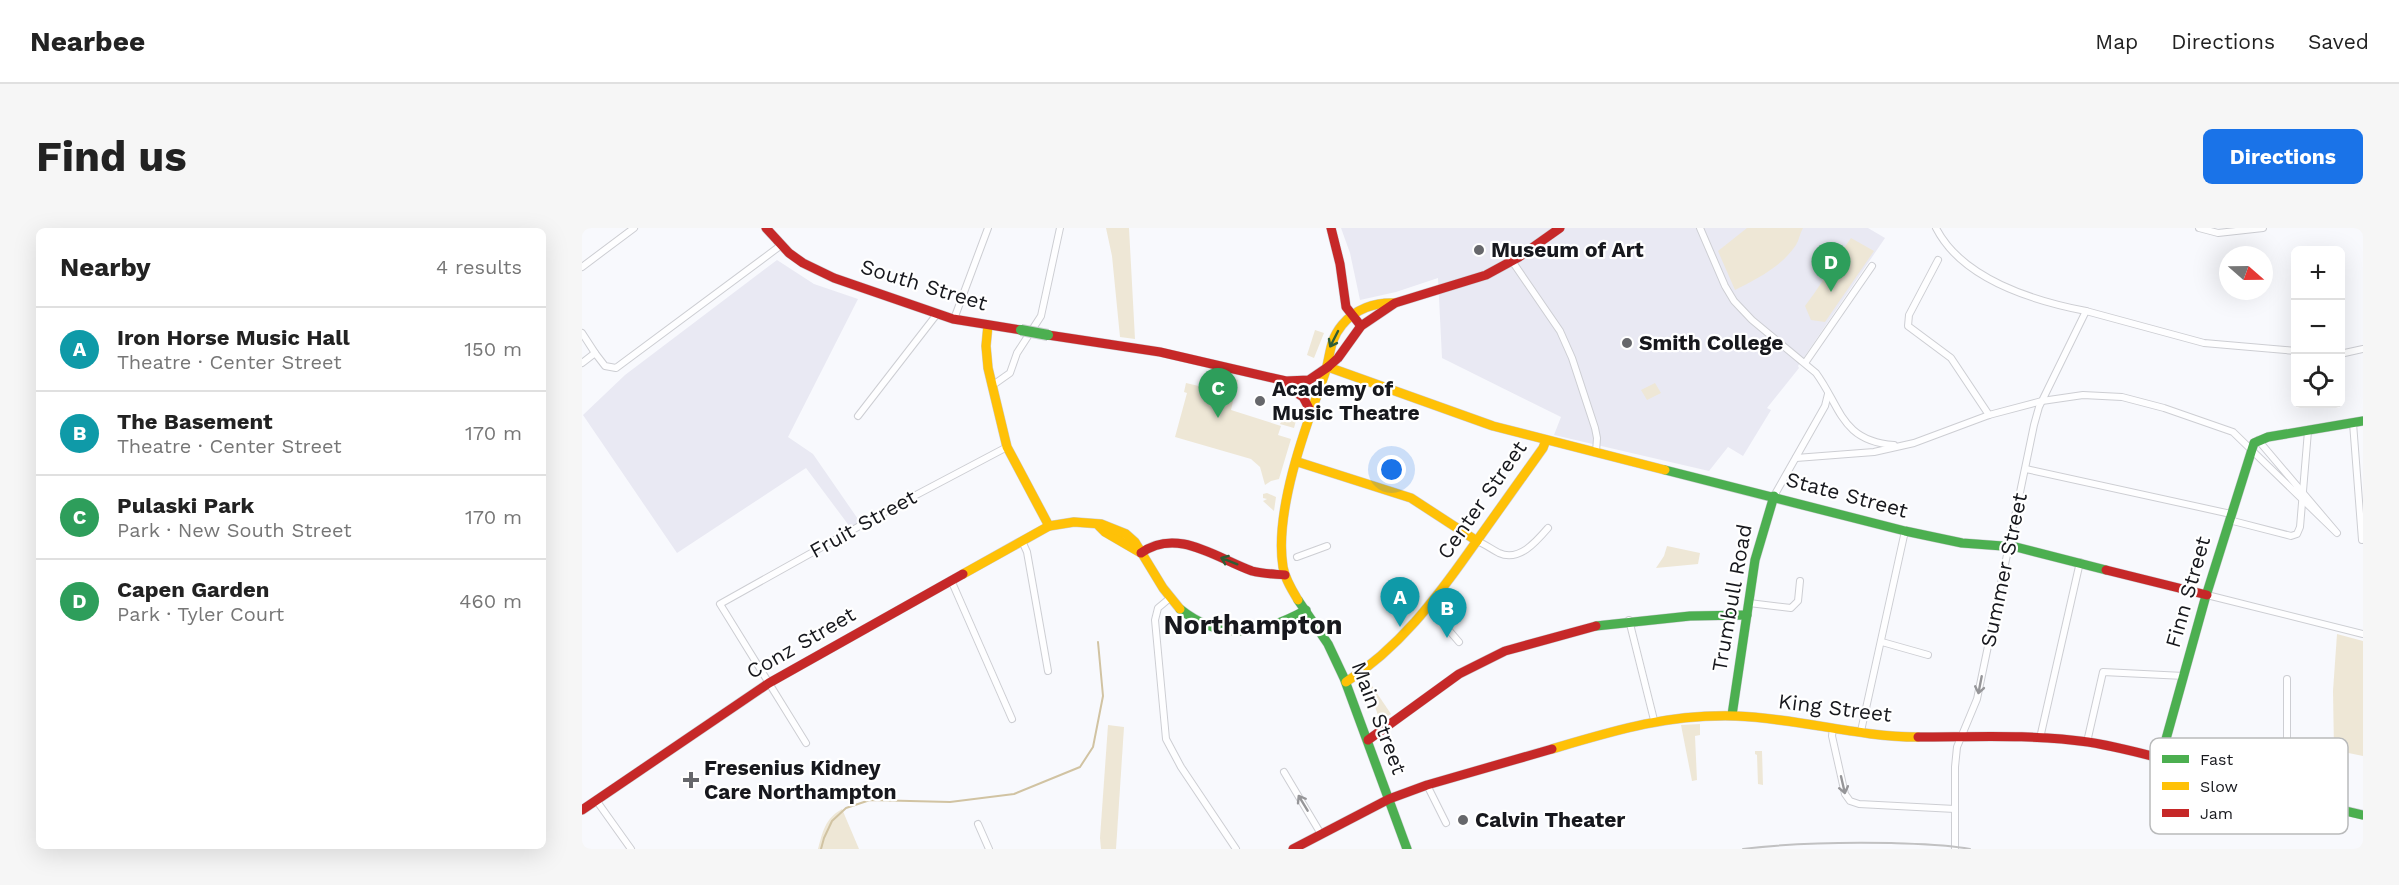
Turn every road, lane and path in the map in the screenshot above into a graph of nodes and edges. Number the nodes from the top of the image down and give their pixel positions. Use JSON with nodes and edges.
{"nodes":[{"id":1,"x":634,"y":228,"type":"edge"},
{"id":2,"x":988,"y":228,"type":"edge"},
{"id":3,"x":1060,"y":228,"type":"edge"},
{"id":4,"x":1331,"y":228,"type":"edge"},
{"id":5,"x":1560,"y":228,"type":"edge"},
{"id":6,"x":1700,"y":228,"type":"edge"},
{"id":7,"x":1936,"y":228,"type":"edge"},
{"id":8,"x":2199,"y":228,"type":"edge"},
{"id":9,"x":2263,"y":228,"type":"edge"},
{"id":10,"x":768,"y":229,"type":"edge"},
{"id":11,"x":2231,"y":230,"type":"edge"},
{"id":12,"x":780,"y":246,"type":"junction"},
{"id":13,"x":1938,"y":260,"type":"dead end"},
{"id":14,"x":1512,"y":261,"type":"junction"},
{"id":15,"x":1872,"y":266,"type":"dead end"},
{"id":16,"x":582,"y":267,"type":"edge"},
{"id":17,"x":1395,"y":303,"type":"junction"},
{"id":18,"x":2086,"y":311,"type":"junction"},
{"id":19,"x":937,"y":314,"type":"junction"},
{"id":20,"x":1351,"y":316,"type":"junction"},
{"id":21,"x":954,"y":319,"type":"junction"},
{"id":22,"x":988,"y":325,"type":"junction"},
{"id":23,"x":1361,"y":326,"type":"junction"},
{"id":24,"x":582,"y":333,"type":"edge"},
{"id":25,"x":2363,"y":349,"type":"edge"},
{"id":26,"x":2291,"y":351,"type":"edge"},
{"id":27,"x":595,"y":353,"type":"junction"},
{"id":28,"x":2345,"y":353,"type":"edge"},
{"id":29,"x":582,"y":363,"type":"edge"},
{"id":30,"x":1805,"y":363,"type":"junction"},
{"id":31,"x":1328,"y":367,"type":"junction"},
{"id":32,"x":1273,"y":379,"type":"junction"},
{"id":33,"x":993,"y":385,"type":"junction"},
{"id":34,"x":1828,"y":394,"type":"junction"},
{"id":35,"x":2042,"y":400,"type":"junction"},
{"id":36,"x":1312,"y":414,"type":"junction"},
{"id":37,"x":1989,"y":415,"type":"junction"},
{"id":38,"x":858,"y":416,"type":"dead end"},
{"id":39,"x":2358,"y":422,"type":"edge"},
{"id":40,"x":2308,"y":431,"type":"junction"},
{"id":41,"x":1546,"y":440,"type":"junction"},
{"id":42,"x":2258,"y":440,"type":"junction"},
{"id":43,"x":1901,"y":445,"type":"junction"},
{"id":44,"x":1007,"y":447,"type":"junction"},
{"id":45,"x":1596,"y":452,"type":"junction"},
{"id":46,"x":1796,"y":458,"type":"junction"},
{"id":47,"x":1298,"y":462,"type":"junction"},
{"id":48,"x":2026,"y":469,"type":"junction"},
{"id":49,"x":1774,"y":496,"type":"junction"},
{"id":50,"x":2230,"y":517,"type":"junction"},
{"id":51,"x":1049,"y":526,"type":"junction"},
{"id":52,"x":1548,"y":528,"type":"dead end"},
{"id":53,"x":1905,"y":531,"type":"junction"},
{"id":54,"x":2362,"y":540,"type":"edge"},
{"id":55,"x":1022,"y":541,"type":"junction"},
{"id":56,"x":1477,"y":541,"type":"junction"},
{"id":57,"x":1327,"y":546,"type":"dead end"},
{"id":58,"x":2009,"y":546,"type":"junction"},
{"id":59,"x":1141,"y":554,"type":"junction"},
{"id":60,"x":1297,"y":557,"type":"dead end"},
{"id":61,"x":2080,"y":562,"type":"junction"},
{"id":62,"x":1285,"y":575,"type":"junction"},
{"id":63,"x":951,"y":580,"type":"junction"},
{"id":64,"x":1800,"y":581,"type":"dead end"},
{"id":65,"x":2207,"y":595,"type":"junction"},
{"id":66,"x":1170,"y":598,"type":"junction"},
{"id":67,"x":1749,"y":603,"type":"junction"},
{"id":68,"x":1428,"y":606,"type":"junction"},
{"id":69,"x":1306,"y":610,"type":"junction"},
{"id":70,"x":1746,"y":615,"type":"junction"},
{"id":71,"x":1628,"y":619,"type":"junction"},
{"id":72,"x":2363,"y":634,"type":"edge"},
{"id":73,"x":1459,"y":642,"type":"dead end"},
{"id":74,"x":1882,"y":642,"type":"junction"},
{"id":75,"x":1928,"y":655,"type":"dead end"},
{"id":76,"x":1048,"y":671,"type":"dead end"},
{"id":77,"x":2184,"y":676,"type":"junction"},
{"id":78,"x":2287,"y":679,"type":"dead end"},
{"id":79,"x":1346,"y":682,"type":"junction"},
{"id":80,"x":769,"y":683,"type":"junction"},
{"id":81,"x":1732,"y":715,"type":"junction"},
{"id":82,"x":1012,"y":719,"type":"dead end"},
{"id":83,"x":1654,"y":720,"type":"junction"},
{"id":84,"x":1833,"y":728,"type":"junction"},
{"id":85,"x":1861,"y":731,"type":"junction"},
{"id":86,"x":1961,"y":738,"type":"junction"},
{"id":87,"x":2040,"y":738,"type":"junction"},
{"id":88,"x":2166,"y":738,"type":"edge"},
{"id":89,"x":2287,"y":738,"type":"edge"},
{"id":90,"x":1368,"y":740,"type":"junction"},
{"id":91,"x":2086,"y":742,"type":"junction"},
{"id":92,"x":806,"y":743,"type":"dead end"},
{"id":93,"x":2150,"y":755,"type":"edge"},
{"id":94,"x":1284,"y":772,"type":"dead end"},
{"id":95,"x":1427,"y":784,"type":"junction"},
{"id":96,"x":1389,"y":799,"type":"junction"},
{"id":97,"x":596,"y":800,"type":"junction"},
{"id":98,"x":582,"y":810,"type":"edge"},
{"id":99,"x":1955,"y":810,"type":"junction"},
{"id":100,"x":2348,"y":811,"type":"edge"},
{"id":101,"x":2363,"y":815,"type":"edge"},
{"id":102,"x":1446,"y":823,"type":"dead end"},
{"id":103,"x":978,"y":824,"type":"dead end"},
{"id":104,"x":1321,"y":834,"type":"junction"},
{"id":105,"x":631,"y":849,"type":"edge"},
{"id":106,"x":989,"y":849,"type":"edge"},
{"id":107,"x":1236,"y":849,"type":"edge"},
{"id":108,"x":1293,"y":849,"type":"edge"},
{"id":109,"x":1407,"y":849,"type":"edge"},
{"id":110,"x":1955,"y":849,"type":"edge"}],
"edges":[{"from":1,"to":16,"type":"street"},
{"from":2,"to":21,"type":"street"},
{"from":3,"to":33,"type":"street"},
{"from":4,"to":20,"type":"main road"},
{"from":5,"to":14,"type":"main road"},
{"from":6,"to":30,"type":"street"},
{"from":7,"to":18,"type":"street"},
{"from":8,"to":11,"type":"street"},
{"from":9,"to":11,"type":"street"},
{"from":10,"to":12,"type":"main road","name":"South Street"},
{"from":12,"to":19,"type":"main road","name":"South Street"},
{"from":12,"to":27,"type":"street"},
{"from":13,"to":37,"type":"street"},
{"from":14,"to":17,"type":"main road"},
{"from":14,"to":45,"type":"street"},
{"from":15,"to":30,"type":"street"},
{"from":17,"to":20,"type":"main road"},
{"from":17,"to":23,"type":"main road"},
{"from":18,"to":26,"type":"street"},
{"from":18,"to":35,"type":"street","name":"Summer Street"},
{"from":19,"to":21,"type":"main road","name":"South Street"},
{"from":19,"to":38,"type":"street"},
{"from":20,"to":23,"type":"main road"},
{"from":20,"to":31,"type":"main road","name":"Main Street","one_way":true},
{"from":21,"to":22,"type":"main road","name":"South Street"},
{"from":22,"to":32,"type":"main road","name":"South Street","bridge":true},
{"from":22,"to":33,"type":"main road"},
{"from":23,"to":31,"type":"main road","name":"Main Street"},
{"from":24,"to":27,"type":"street"},
{"from":25,"to":28,"type":"street"},
{"from":27,"to":29,"type":"street"},
{"from":30,"to":34,"type":"street"},
{"from":31,"to":32,"type":"main road"},
{"from":31,"to":36,"type":"main road","name":"Main Street"},
{"from":31,"to":41,"type":"main road","name":"State Street"},
{"from":32,"to":36,"type":"main road"},
{"from":33,"to":44,"type":"main road"},
{"from":34,"to":43,"type":"street"},
{"from":34,"to":46,"type":"street","name":"Trumbull Road"},
{"from":35,"to":37,"type":"street"},
{"from":35,"to":42,"type":"street"},
{"from":35,"to":48,"type":"street","name":"Summer Street"},
{"from":36,"to":47,"type":"main road","name":"Main Street"},
{"from":37,"to":43,"type":"street"},
{"from":39,"to":40,"type":"main road"},
{"from":39,"to":54,"type":"street"},
{"from":40,"to":42,"type":"main road"},
{"from":40,"to":50,"type":"street"},
{"from":41,"to":45,"type":"main road","name":"State Street"},
{"from":41,"to":56,"type":"main road","name":"Center Street"},
{"from":42,"to":50,"type":"main road","name":"Finn Street"},
{"from":43,"to":46,"type":"street"},
{"from":44,"to":51,"type":"main road"},
{"from":44,"to":80,"type":"street","name":"Fruit Street"},
{"from":45,"to":49,"type":"main road","name":"State Street"},
{"from":46,"to":49,"type":"street","name":"Trumbull Road"},
{"from":47,"to":56,"type":"main road"},
{"from":47,"to":62,"type":"main road","name":"Main Street"},
{"from":48,"to":50,"type":"street"},
{"from":48,"to":58,"type":"street","name":"Summer Street"},
{"from":49,"to":53,"type":"main road","name":"State Street"},
{"from":49,"to":67,"type":"main road","name":"Trumbull Road"},
{"from":50,"to":65,"type":"main road","name":"Finn Street"},
{"from":51,"to":55,"type":"main road","name":"Conz Street"},
{"from":51,"to":59,"type":"main road"},
{"from":52,"to":56,"type":"street"},
{"from":53,"to":58,"type":"main road","name":"State Street"},
{"from":53,"to":74,"type":"street"},
{"from":55,"to":63,"type":"main road","name":"Conz Street"},
{"from":55,"to":76,"type":"street"},
{"from":56,"to":68,"type":"main road","name":"Center Street"},
{"from":57,"to":60,"type":"street"},
{"from":58,"to":61,"type":"main road","name":"State Street"},
{"from":58,"to":86,"type":"street","name":"Summer Street","one_way":true},
{"from":62,"to":59,"type":"main road","one_way":true},
{"from":59,"to":66,"type":"main road"},
{"from":61,"to":65,"type":"main road","name":"State Street"},
{"from":61,"to":87,"type":"street"},
{"from":62,"to":69,"type":"main road","name":"Main Street"},
{"from":63,"to":80,"type":"main road","name":"Conz Street"},
{"from":63,"to":82,"type":"street"},
{"from":64,"to":67,"type":"street"},
{"from":65,"to":72,"type":"street","name":"State Street"},
{"from":65,"to":77,"type":"main road","name":"Finn Street"},
{"from":66,"to":69,"type":"main road"},
{"from":66,"to":107,"type":"street"},
{"from":67,"to":70,"type":"main road","name":"Trumbull Road"},
{"from":68,"to":73,"type":"street"},
{"from":68,"to":79,"type":"main road","name":"Center Street"},
{"from":69,"to":79,"type":"main road","name":"Main Street"},
{"from":70,"to":71,"type":"main road"},
{"from":70,"to":81,"type":"main road","name":"Trumbull Road"},
{"from":71,"to":83,"type":"street"},
{"from":71,"to":90,"type":"main road"},
{"from":74,"to":75,"type":"street"},
{"from":74,"to":85,"type":"street"},
{"from":77,"to":88,"type":"main road","name":"Finn Street"},
{"from":77,"to":91,"type":"street"},
{"from":78,"to":89,"type":"street"},
{"from":79,"to":90,"type":"main road","name":"Main Street"},
{"from":80,"to":92,"type":"street"},
{"from":80,"to":97,"type":"main road","name":"Conz Street"},
{"from":81,"to":83,"type":"main road","name":"King Street"},
{"from":81,"to":84,"type":"main road","name":"King Street"},
{"from":83,"to":95,"type":"main road","name":"King Street"},
{"from":84,"to":85,"type":"main road","name":"King Street"},
{"from":84,"to":99,"type":"street","one_way":true},
{"from":85,"to":86,"type":"main road","name":"King Street"},
{"from":86,"to":87,"type":"main road","name":"King Street"},
{"from":86,"to":99,"type":"street","name":"Summer Street"},
{"from":87,"to":91,"type":"main road","name":"King Street"},
{"from":90,"to":96,"type":"main road","name":"Main Street"},
{"from":91,"to":93,"type":"main road","name":"King Street"},
{"from":104,"to":94,"type":"street","one_way":true},
{"from":95,"to":96,"type":"main road","name":"King Street"},
{"from":95,"to":102,"type":"street"},
{"from":96,"to":104,"type":"main road","name":"King Street"},
{"from":96,"to":109,"type":"main road","name":"Main Street"},
{"from":97,"to":98,"type":"main road","name":"Conz Street"},
{"from":97,"to":105,"type":"street"},
{"from":99,"to":110,"type":"street","name":"Summer Street"},
{"from":100,"to":101,"type":"main road","name":"King Street"},
{"from":103,"to":106,"type":"street"},
{"from":104,"to":108,"type":"main road","name":"King Street"}]}
